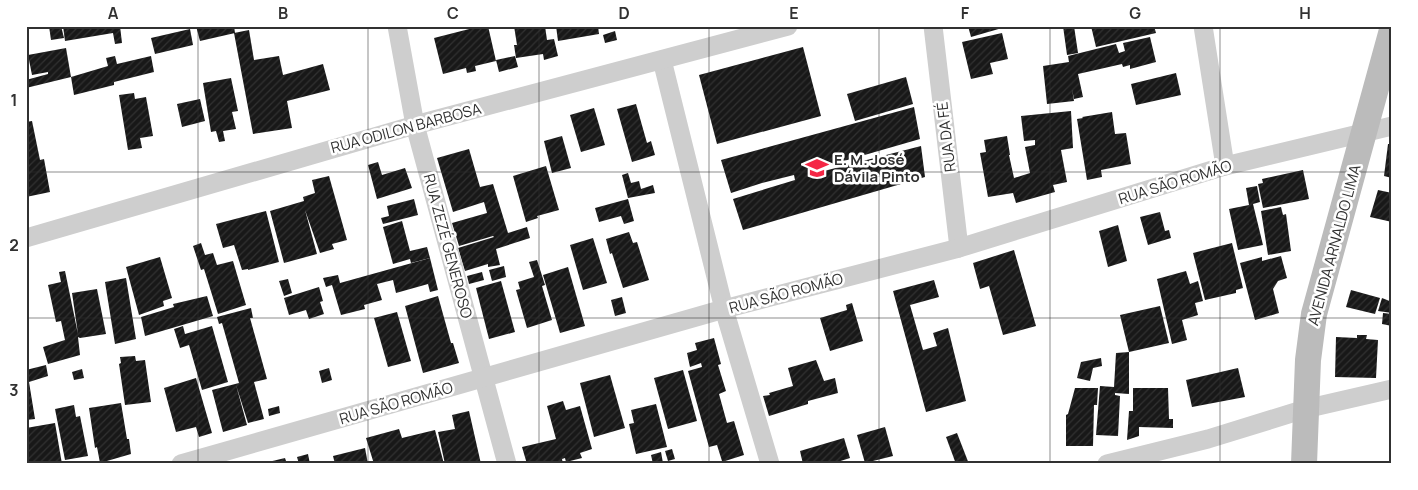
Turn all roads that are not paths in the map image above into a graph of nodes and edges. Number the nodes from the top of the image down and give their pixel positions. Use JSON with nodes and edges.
{"nodes":[{"id":1,"x":397,"y":26,"type":"edge"},
{"id":2,"x":788,"y":26,"type":"edge"},
{"id":3,"x":933,"y":26,"type":"edge"},
{"id":4,"x":1203,"y":26,"type":"edge"},
{"id":5,"x":1392,"y":30,"type":"edge"},
{"id":6,"x":662,"y":60,"type":"junction"},
{"id":7,"x":415,"y":125,"type":"junction"},
{"id":8,"x":1392,"y":126,"type":"edge"},
{"id":9,"x":1364,"y":134,"type":"junction"},
{"id":10,"x":1225,"y":166,"type":"junction"},
{"id":11,"x":26,"y":238,"type":"edge"},
{"id":12,"x":959,"y":248,"type":"junction"},
{"id":13,"x":724,"y":310,"type":"junction"},
{"id":14,"x":485,"y":378,"type":"junction"},
{"id":15,"x":1392,"y":389,"type":"edge"},
{"id":16,"x":1306,"y":409,"type":"junction"},
{"id":17,"x":181,"y":464,"type":"edge"},
{"id":18,"x":508,"y":464,"type":"edge"},
{"id":19,"x":770,"y":464,"type":"edge"},
{"id":20,"x":1107,"y":464,"type":"edge"},
{"id":21,"x":1304,"y":464,"type":"edge"}],
"edges":[{"from":1,"to":7,"type":"street","name":"RUA ZEZÉ GENEROSO"},
{"from":2,"to":6,"type":"street","name":"RUA ODILON BARBOSA"},
{"from":3,"to":12,"type":"street","name":"RUA DA FÉ"},
{"from":4,"to":10,"type":"street"},
{"from":5,"to":9,"type":"street","name":"AVENIDA ARNALDO LIMA"},
{"from":6,"to":7,"type":"street","name":"RUA ODILON BARBOSA"},
{"from":6,"to":13,"type":"street"},
{"from":7,"to":11,"type":"street","name":"RUA ODILON BARBOSA"},
{"from":7,"to":14,"type":"street","name":"RUA ZEZÉ GENEROSO"},
{"from":8,"to":9,"type":"street","name":"RUA SÃO ROMÃO"},
{"from":9,"to":10,"type":"street","name":"RUA SÃO ROMÃO"},
{"from":9,"to":16,"type":"street","name":"AVENIDA ARNALDO LIMA"},
{"from":10,"to":12,"type":"street","name":"RUA SÃO ROMÃO"},
{"from":12,"to":13,"type":"street","name":"RUA SÃO ROMÃO"},
{"from":13,"to":14,"type":"street","name":"RUA SÃO ROMÃO"},
{"from":13,"to":19,"type":"street"},
{"from":14,"to":17,"type":"street","name":"RUA SÃO ROMÃO"},
{"from":14,"to":18,"type":"street","name":"RUA ZEZÉ GENEROSO"},
{"from":15,"to":16,"type":"street"},
{"from":16,"to":20,"type":"street"},
{"from":16,"to":21,"type":"street","name":"AVENIDA ARNALDO LIMA"}]}
